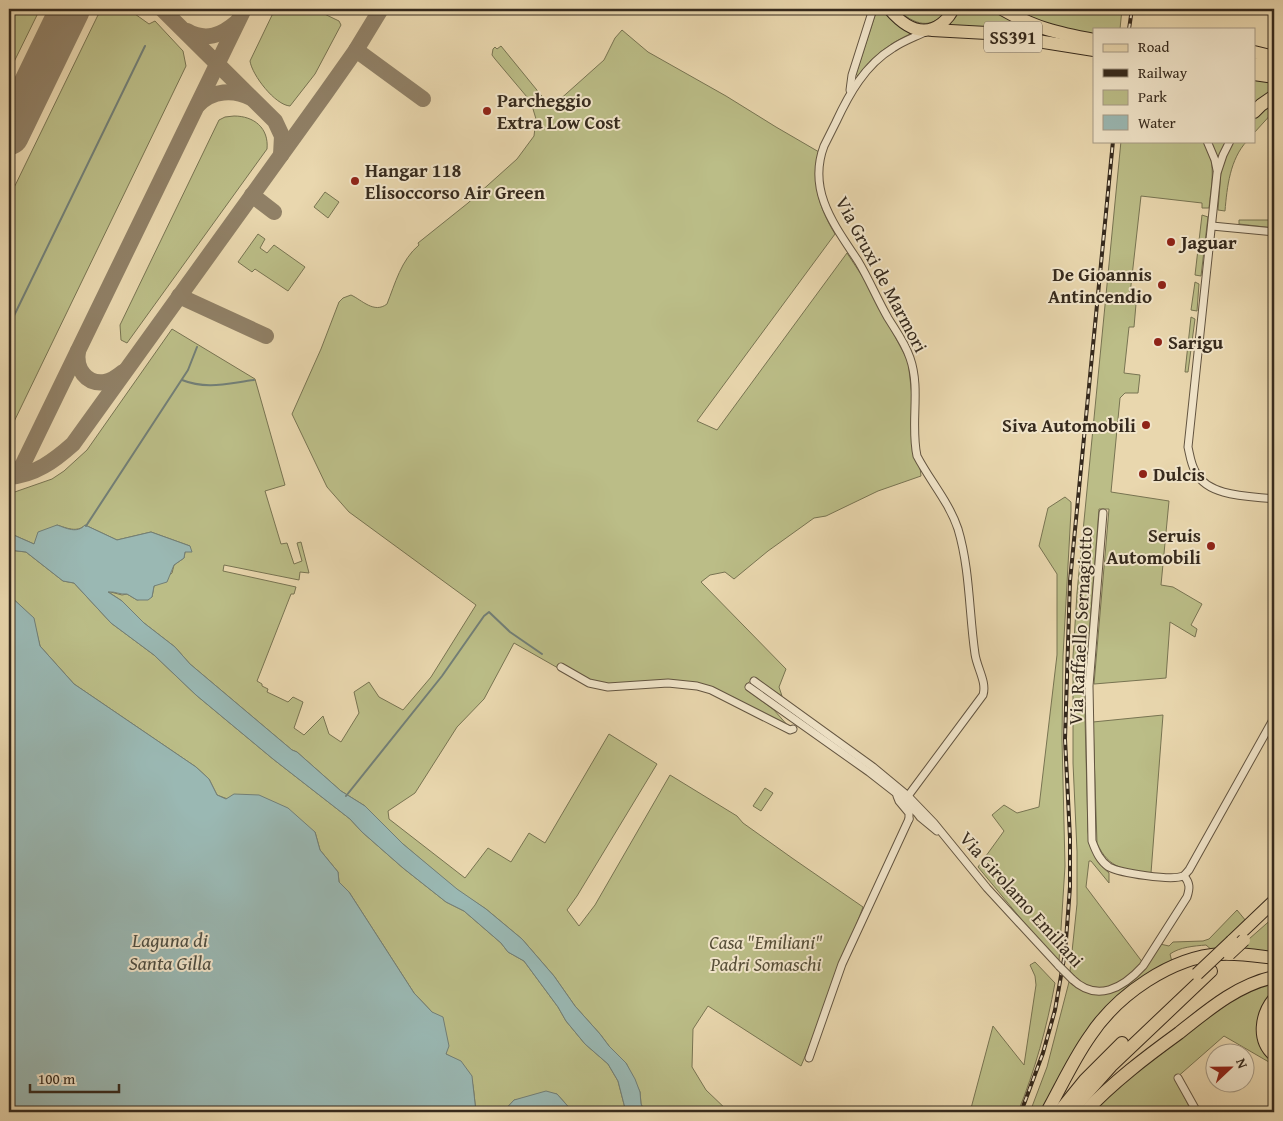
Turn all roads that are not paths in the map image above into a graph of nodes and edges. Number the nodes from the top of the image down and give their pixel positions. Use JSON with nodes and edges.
{"nodes":[{"id":1,"x":873,"y":9,"type":"edge"},
{"id":2,"x":889,"y":9,"type":"edge"},
{"id":3,"x":953,"y":9,"type":"edge"},
{"id":4,"x":1002,"y":9,"type":"edge"},
{"id":5,"x":930,"y":30,"type":"junction"},
{"id":6,"x":1093,"y":40,"type":"edge"},
{"id":7,"x":1093,"y":50,"type":"edge"},
{"id":8,"x":1256,"y":52,"type":"edge"},
{"id":9,"x":1274,"y":57,"type":"edge"},
{"id":10,"x":1256,"y":64,"type":"edge"},
{"id":11,"x":1274,"y":67,"type":"edge"},
{"id":12,"x":1256,"y":74,"type":"edge"},
{"id":13,"x":1274,"y":77,"type":"edge"},
{"id":14,"x":849,"y":95,"type":"junction"},
{"id":15,"x":1274,"y":96,"type":"edge"},
{"id":16,"x":1256,"y":110,"type":"edge"},
{"id":17,"x":1207,"y":142,"type":"edge"},
{"id":18,"x":1229,"y":142,"type":"edge"},
{"id":19,"x":1217,"y":173,"type":"junction"},
{"id":20,"x":1212,"y":226,"type":"junction"},
{"id":21,"x":1274,"y":232,"type":"edge"},
{"id":22,"x":1274,"y":499,"type":"edge"},
{"id":23,"x":1103,"y":513,"type":"dead end"},
{"id":24,"x":561,"y":667,"type":"dead end"},
{"id":25,"x":789,"y":716,"type":"junction"},
{"id":26,"x":1274,"y":718,"type":"edge"},
{"id":27,"x":807,"y":728,"type":"junction"},
{"id":28,"x":793,"y":729,"type":"junction"},
{"id":29,"x":896,"y":794,"type":"junction"},
{"id":30,"x":908,"y":796,"type":"junction"},
{"id":31,"x":922,"y":816,"type":"junction"},
{"id":32,"x":908,"y":819,"type":"junction"},
{"id":33,"x":1184,"y":876,"type":"junction"},
{"id":34,"x":1274,"y":901,"type":"edge"},
{"id":35,"x":1274,"y":912,"type":"edge"},
{"id":36,"x":1238,"y":940,"type":"junction"},
{"id":37,"x":1274,"y":958,"type":"edge"},
{"id":38,"x":1274,"y":977,"type":"edge"},
{"id":39,"x":1274,"y":999,"type":"edge"},
{"id":40,"x":1274,"y":1055,"type":"edge"},
{"id":41,"x":809,"y":1058,"type":"dead end"},
{"id":42,"x":1178,"y":1078,"type":"dead end"},
{"id":43,"x":1047,"y":1112,"type":"edge"},
{"id":44,"x":1059,"y":1112,"type":"edge"},
{"id":45,"x":1070,"y":1112,"type":"edge"},
{"id":46,"x":1086,"y":1112,"type":"edge"},
{"id":47,"x":1196,"y":1112,"type":"edge"}],
"edges":[{"from":1,"to":14,"type":"street","name":"Via Gruxi de Marmori"},
{"from":2,"to":5,"type":"main road"},
{"from":3,"to":5,"type":"main road"},
{"from":4,"to":6,"type":"highway","number":"SS391"},
{"from":5,"to":7,"type":"highway","number":"SS391"},
{"from":5,"to":14,"type":"street","name":"Via Gruxi de Marmori"},
{"from":8,"to":9,"type":"highway"},
{"from":10,"to":11,"type":"highway"},
{"from":12,"to":13,"type":"highway"},
{"from":14,"to":30,"type":"street","name":"Via Gruxi de Marmori"},
{"from":15,"to":16,"type":"highway"},
{"from":17,"to":19,"type":"street"},
{"from":18,"to":19,"type":"street"},
{"from":19,"to":20,"type":"street"},
{"from":20,"to":21,"type":"street"},
{"from":20,"to":22,"type":"street"},
{"from":23,"to":33,"type":"street","name":"Via Raffaello Sernagiotto"},
{"from":24,"to":28,"type":"street"},
{"from":25,"to":27,"type":"street","name":"Via Girolamo Emiliani"},
{"from":25,"to":28,"type":"street"},
{"from":25,"to":30,"type":"street","name":"Via Girolamo Emiliani"},
{"from":26,"to":33,"type":"street"},
{"from":27,"to":28,"type":"street"},
{"from":27,"to":29,"type":"street","name":"Via Girolamo Emiliani"},
{"from":29,"to":31,"type":"street","name":"Via Girolamo Emiliani"},
{"from":29,"to":32,"type":"street"},
{"from":30,"to":31,"type":"street","name":"Via Girolamo Emiliani"},
{"from":31,"to":32,"type":"street"},
{"from":31,"to":33,"type":"street","name":"Via Girolamo Emiliani","bridge":true},
{"from":32,"to":41,"type":"street"},
{"from":34,"to":36,"type":"highway"},
{"from":35,"to":36,"type":"highway"},
{"from":36,"to":44,"type":"highway","bridge":true},
{"from":36,"to":45,"type":"highway","bridge":true},
{"from":37,"to":43,"type":"highway"},
{"from":38,"to":46,"type":"highway"},
{"from":39,"to":40,"type":"highway"},
{"from":42,"to":47,"type":"street"}]}
